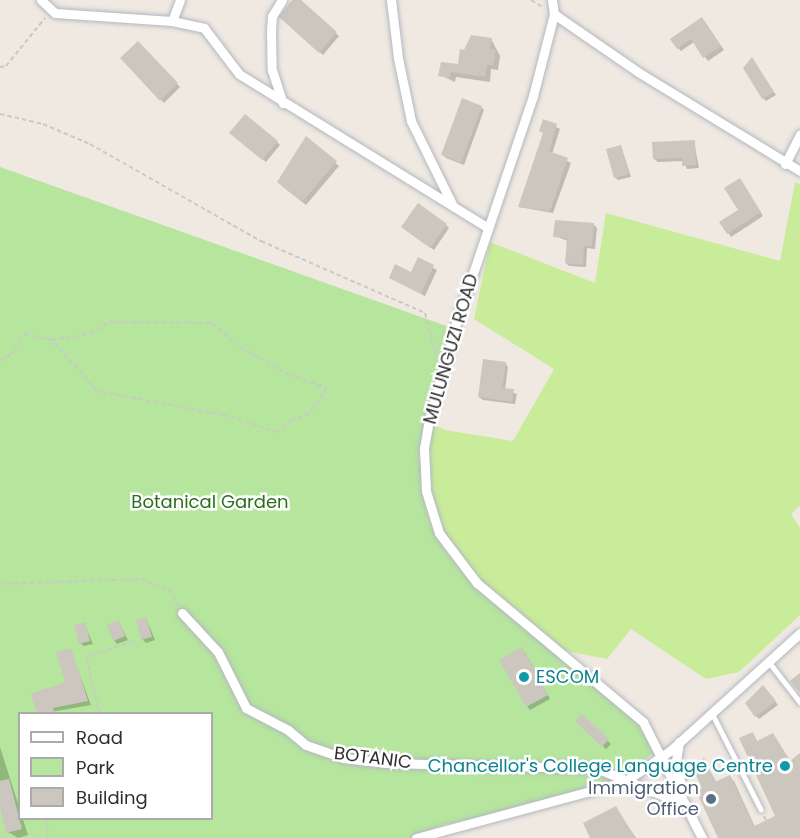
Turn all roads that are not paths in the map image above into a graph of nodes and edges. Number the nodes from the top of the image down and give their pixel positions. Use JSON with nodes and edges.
{"nodes":[{"id":1,"x":41,"y":0,"type":"edge"},
{"id":2,"x":180,"y":0,"type":"edge"},
{"id":3,"x":282,"y":0,"type":"edge"},
{"id":4,"x":391,"y":0,"type":"edge"},
{"id":5,"x":552,"y":0,"type":"edge"},
{"id":6,"x":554,"y":15,"type":"junction"},
{"id":7,"x":172,"y":21,"type":"junction"},
{"id":8,"x":283,"y":103,"type":"junction"},
{"id":9,"x":800,"y":135,"type":"edge"},
{"id":10,"x":785,"y":164,"type":"junction"},
{"id":11,"x":800,"y":171,"type":"edge"},
{"id":12,"x":453,"y":206,"type":"junction"},
{"id":13,"x":488,"y":228,"type":"junction"},
{"id":14,"x":182,"y":614,"type":"road end"},
{"id":15,"x":800,"y":633,"type":"edge"},
{"id":16,"x":769,"y":662,"type":"junction"},
{"id":17,"x":800,"y":702,"type":"edge"},
{"id":18,"x":712,"y":713,"type":"junction"},
{"id":19,"x":679,"y":742,"type":"junction"},
{"id":20,"x":663,"y":756,"type":"junction"},
{"id":21,"x":624,"y":782,"type":"junction"},
{"id":22,"x":686,"y":805,"type":"junction"},
{"id":23,"x":761,"y":809,"type":"road end"},
{"id":24,"x":416,"y":838,"type":"edge"},
{"id":25,"x":702,"y":838,"type":"edge"}],
"edges":[{"from":1,"to":7,"type":"street"},
{"from":2,"to":7,"type":"street"},
{"from":3,"to":8,"type":"street"},
{"from":4,"to":12,"type":"street"},
{"from":5,"to":6,"type":"street","name":"MULUNGUZI ROAD"},
{"from":6,"to":10,"type":"street"},
{"from":6,"to":13,"type":"street","name":"MULUNGUZI ROAD"},
{"from":7,"to":8,"type":"street"},
{"from":8,"to":12,"type":"street"},
{"from":9,"to":10,"type":"street"},
{"from":10,"to":11,"type":"street"},
{"from":12,"to":13,"type":"street"},
{"from":13,"to":20,"type":"street","name":"MULUNGUZI ROAD"},
{"from":14,"to":21,"type":"street","name":"BOTANIC"},
{"from":15,"to":16,"type":"street"},
{"from":16,"to":17,"type":"lane"},
{"from":16,"to":18,"type":"street"},
{"from":18,"to":19,"type":"street"},
{"from":18,"to":23,"type":"lane"},
{"from":19,"to":20,"type":"street"},
{"from":19,"to":22,"type":"street"},
{"from":20,"to":21,"type":"street"},
{"from":20,"to":22,"type":"street","name":"MULUNGUZI ROAD"},
{"from":21,"to":22,"type":"street","name":"BOTANIC"},
{"from":21,"to":24,"type":"street"},
{"from":22,"to":25,"type":"street"}]}
